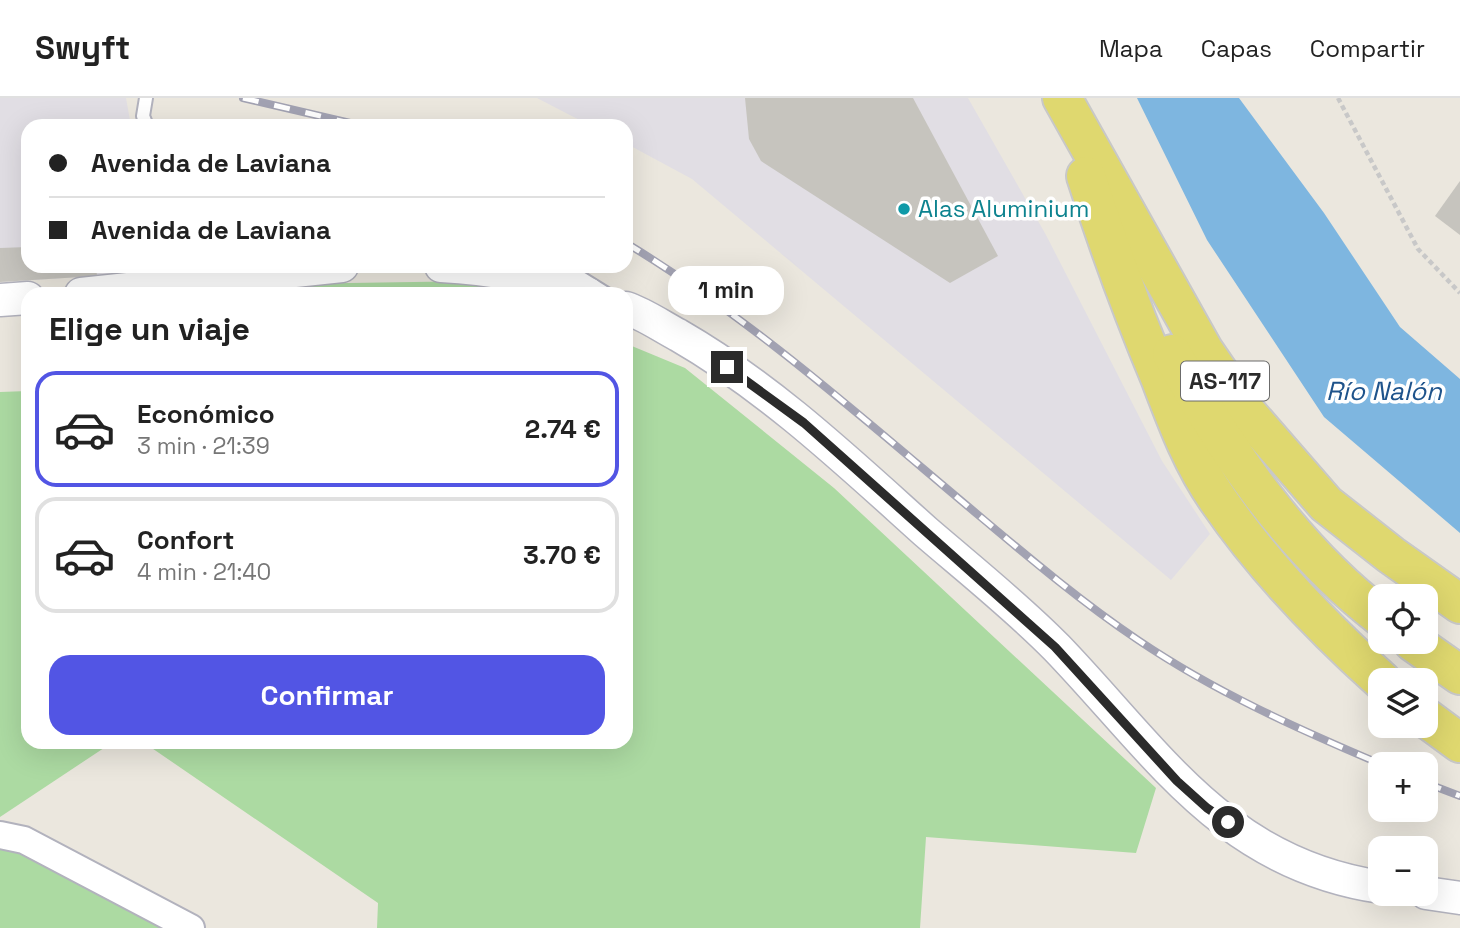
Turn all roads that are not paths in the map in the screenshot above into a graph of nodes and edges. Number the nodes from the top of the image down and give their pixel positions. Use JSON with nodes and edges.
{"nodes":[{"id":1,"x":1055,"y":98,"type":"edge"},
{"id":2,"x":1062,"y":98,"type":"edge"},
{"id":3,"x":146,"y":99,"type":"edge"},
{"id":4,"x":144,"y":119,"type":"edge"},
{"id":5,"x":1075,"y":144,"type":"junction"},
{"id":6,"x":234,"y":273,"type":"edge"},
{"id":7,"x":520,"y":273,"type":"edge"},
{"id":8,"x":573,"y":273,"type":"edge"},
{"id":9,"x":132,"y":287,"type":"edge"},
{"id":10,"x":569,"y":287,"type":"edge"},
{"id":11,"x":596,"y":287,"type":"edge"},
{"id":12,"x":21,"y":298,"type":"edge"},
{"id":13,"x":0,"y":300,"type":"edge"},
{"id":14,"x":633,"y":310,"type":"edge"},
{"id":15,"x":1460,"y":604,"type":"edge"},
{"id":16,"x":1368,"y":605,"type":"edge"},
{"id":17,"x":1430,"y":654,"type":"edge"},
{"id":18,"x":1368,"y":668,"type":"edge"},
{"id":19,"x":1460,"y":676,"type":"edge"},
{"id":20,"x":1438,"y":727,"type":"edge"},
{"id":21,"x":1460,"y":743,"type":"edge"},
{"id":22,"x":0,"y":835,"type":"edge"},
{"id":23,"x":1368,"y":884,"type":"edge"},
{"id":24,"x":1438,"y":895,"type":"edge"},
{"id":25,"x":1460,"y":898,"type":"edge"},
{"id":26,"x":191,"y":928,"type":"edge"}],
"edges":[{"from":1,"to":5,"type":"main road","number":"AS-117"},
{"from":2,"to":15,"type":"main road","number":"AS-117"},
{"from":3,"to":4,"type":"lane"},
{"from":5,"to":16,"type":"main road","number":"AS-117"},
{"from":5,"to":18,"type":"main road","number":"AS-117"},
{"from":6,"to":9,"type":"street"},
{"from":7,"to":10,"type":"street"},
{"from":8,"to":11,"type":"lane"},
{"from":12,"to":13,"type":"street"},
{"from":14,"to":23,"type":"street"},
{"from":17,"to":19,"type":"main road"},
{"from":20,"to":21,"type":"main road"},
{"from":22,"to":26,"type":"street"},
{"from":24,"to":25,"type":"street"}]}
